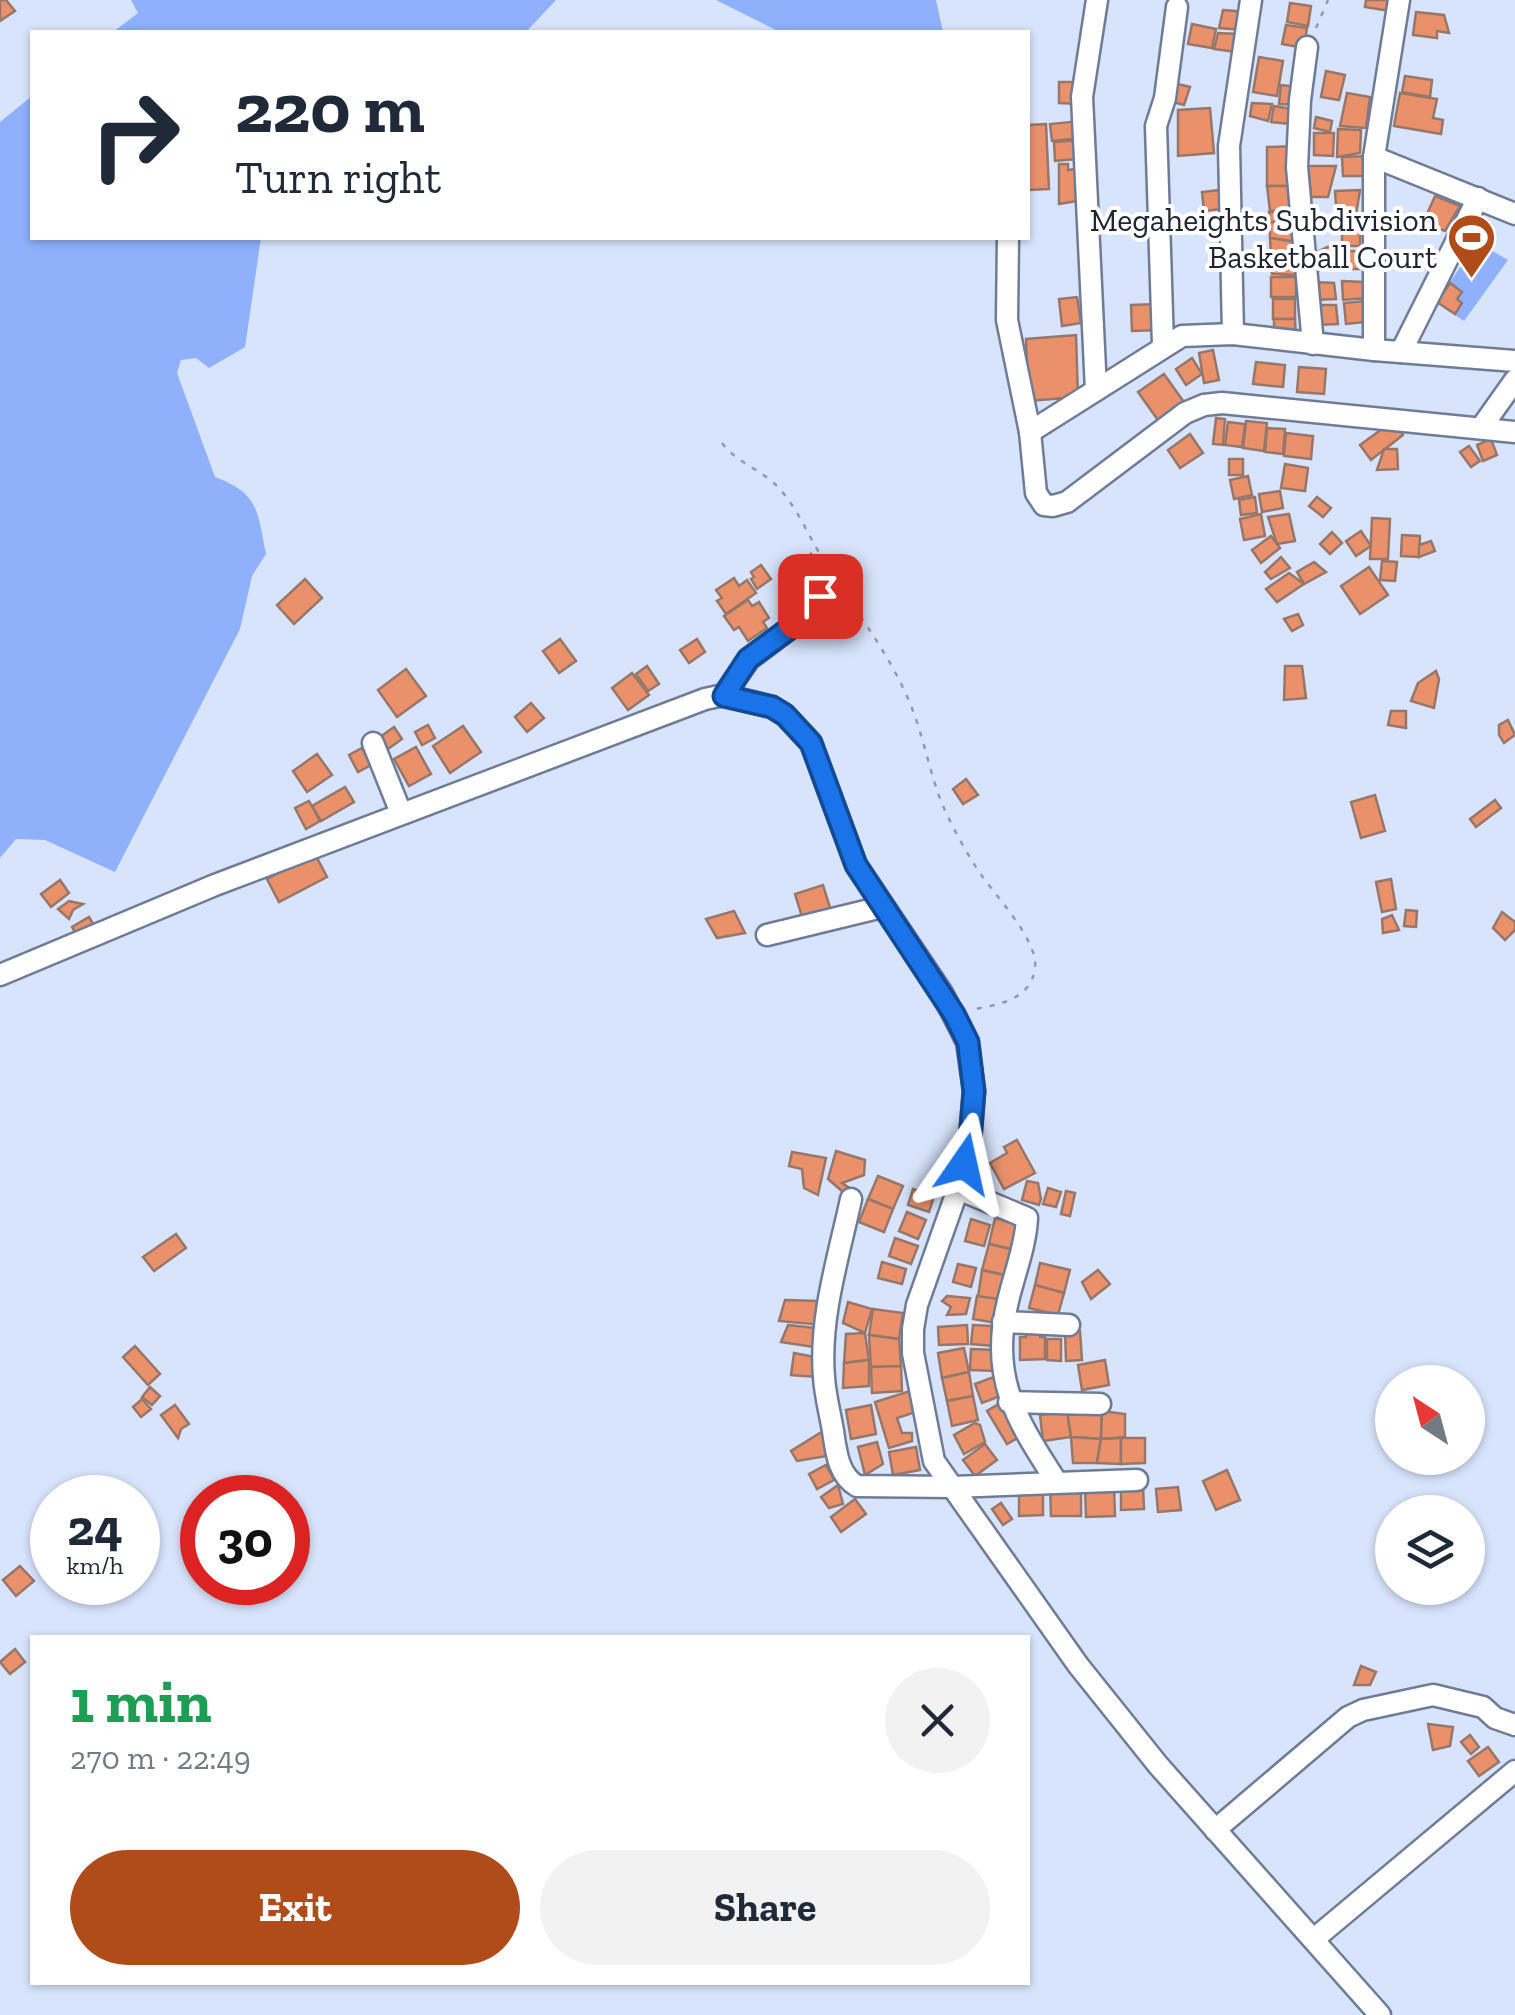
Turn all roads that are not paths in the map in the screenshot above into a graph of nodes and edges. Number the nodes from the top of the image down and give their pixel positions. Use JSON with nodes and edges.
{"nodes":[{"id":1,"x":1097,"y":0,"type":"edge"},
{"id":2,"x":1252,"y":0,"type":"edge"},
{"id":3,"x":1398,"y":0,"type":"edge"},
{"id":4,"x":1177,"y":7,"type":"dead end"},
{"id":5,"x":1308,"y":47,"type":"road end"},
{"id":6,"x":1374,"y":158,"type":"junction"},
{"id":7,"x":1478,"y":198,"type":"junction"},
{"id":8,"x":1515,"y":214,"type":"edge"},
{"id":9,"x":1008,"y":240,"type":"edge"},
{"id":10,"x":1232,"y":334,"type":"junction"},
{"id":11,"x":1163,"y":344,"type":"junction"},
{"id":12,"x":1314,"y":344,"type":"junction"},
{"id":13,"x":1374,"y":350,"type":"junction"},
{"id":14,"x":1401,"y":352,"type":"junction"},
{"id":15,"x":1515,"y":361,"type":"edge"},
{"id":16,"x":1515,"y":380,"type":"edge"},
{"id":17,"x":1096,"y":390,"type":"junction"},
{"id":18,"x":1481,"y":428,"type":"junction"},
{"id":19,"x":1030,"y":432,"type":"junction"},
{"id":20,"x":1515,"y":432,"type":"edge"},
{"id":21,"x":834,"y":577,"type":"road end"},
{"id":22,"x":724,"y":696,"type":"junction"},
{"id":23,"x":372,"y":743,"type":"dead end"},
{"id":24,"x":401,"y":813,"type":"junction"},
{"id":25,"x":882,"y":907,"type":"junction"},
{"id":26,"x":767,"y":935,"type":"dead end"},
{"id":27,"x":0,"y":975,"type":"edge"},
{"id":28,"x":958,"y":1189,"type":"junction"},
{"id":29,"x":851,"y":1199,"type":"dead end"},
{"id":30,"x":1003,"y":1322,"type":"junction"},
{"id":31,"x":1069,"y":1326,"type":"dead end"},
{"id":32,"x":1009,"y":1402,"type":"junction"},
{"id":33,"x":1100,"y":1404,"type":"dead end"},
{"id":34,"x":1137,"y":1480,"type":"dead end"},
{"id":35,"x":1056,"y":1481,"type":"junction"},
{"id":36,"x":954,"y":1487,"type":"junction"},
{"id":37,"x":1515,"y":1725,"type":"edge"},
{"id":38,"x":1515,"y":1771,"type":"edge"},
{"id":39,"x":1215,"y":1830,"type":"junction"},
{"id":40,"x":1314,"y":1940,"type":"junction"},
{"id":41,"x":1380,"y":2015,"type":"edge"}],
"edges":[{"from":1,"to":17,"type":"street"},
{"from":2,"to":10,"type":"street"},
{"from":3,"to":6,"type":"street"},
{"from":4,"to":11,"type":"street"},
{"from":5,"to":12,"type":"street"},
{"from":6,"to":7,"type":"street"},
{"from":6,"to":13,"type":"street"},
{"from":7,"to":8,"type":"street"},
{"from":7,"to":14,"type":"street"},
{"from":9,"to":19,"type":"street"},
{"from":10,"to":11,"type":"street"},
{"from":10,"to":12,"type":"street"},
{"from":11,"to":17,"type":"street"},
{"from":12,"to":13,"type":"street"},
{"from":13,"to":14,"type":"street"},
{"from":14,"to":15,"type":"street"},
{"from":16,"to":18,"type":"street"},
{"from":17,"to":19,"type":"street"},
{"from":18,"to":19,"type":"street"},
{"from":18,"to":20,"type":"street"},
{"from":21,"to":22,"type":"street"},
{"from":22,"to":24,"type":"street"},
{"from":22,"to":25,"type":"street"},
{"from":23,"to":24,"type":"street"},
{"from":24,"to":27,"type":"street"},
{"from":25,"to":26,"type":"street"},
{"from":25,"to":28,"type":"street"},
{"from":28,"to":30,"type":"street"},
{"from":28,"to":36,"type":"street"},
{"from":29,"to":36,"type":"street"},
{"from":30,"to":31,"type":"street"},
{"from":30,"to":32,"type":"street"},
{"from":32,"to":33,"type":"street"},
{"from":32,"to":35,"type":"street"},
{"from":34,"to":35,"type":"street"},
{"from":35,"to":36,"type":"street"},
{"from":36,"to":39,"type":"street"},
{"from":37,"to":39,"type":"street"},
{"from":38,"to":40,"type":"street"},
{"from":39,"to":40,"type":"street"},
{"from":40,"to":41,"type":"street"}]}
